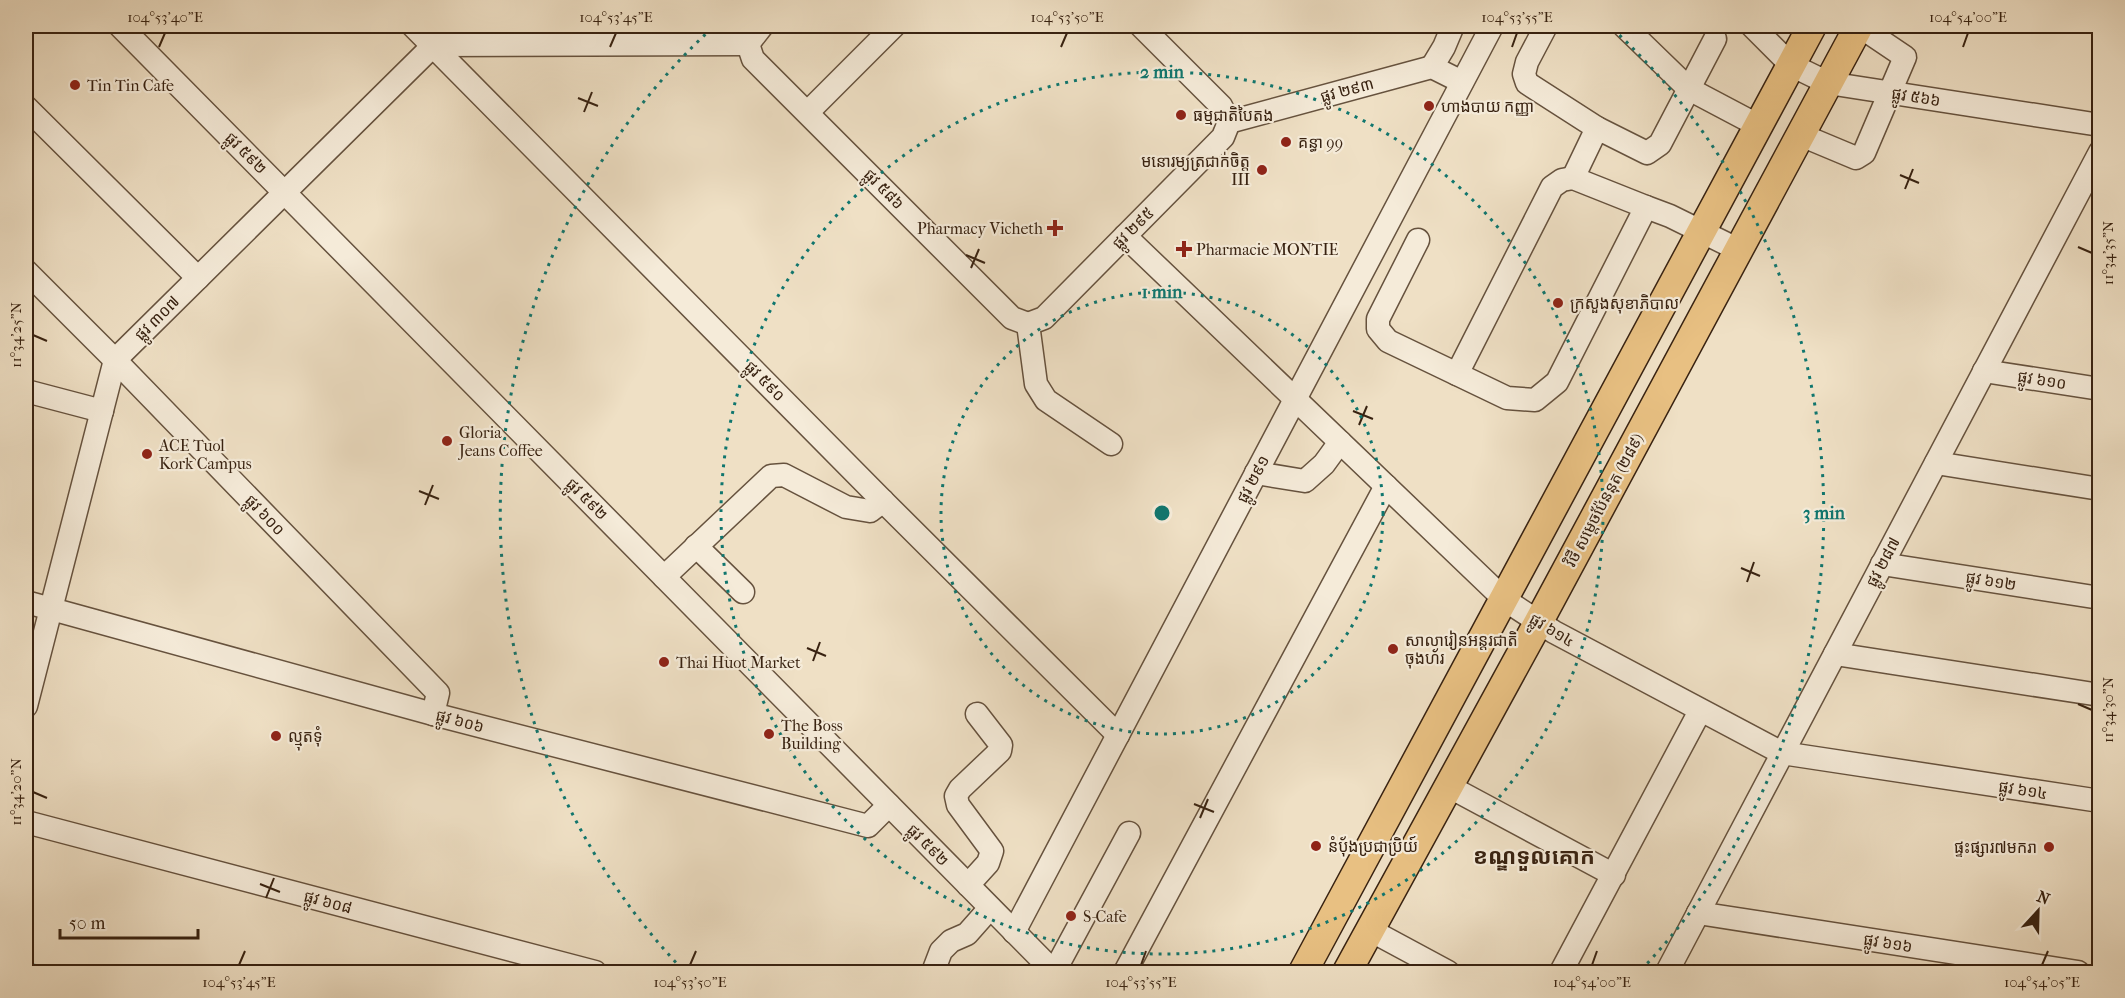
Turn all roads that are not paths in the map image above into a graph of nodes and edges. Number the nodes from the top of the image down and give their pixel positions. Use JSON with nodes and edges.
{"nodes":[{"id":1,"x":120,"y":26,"type":"edge"},
{"id":2,"x":413,"y":26,"type":"edge"},
{"id":3,"x":453,"y":26,"type":"edge"},
{"id":4,"x":762,"y":26,"type":"edge"},
{"id":5,"x":894,"y":26,"type":"edge"},
{"id":6,"x":1141,"y":26,"type":"edge"},
{"id":7,"x":1546,"y":26,"type":"edge"},
{"id":8,"x":1624,"y":26,"type":"edge"},
{"id":9,"x":1752,"y":26,"type":"edge"},
{"id":10,"x":1812,"y":26,"type":"edge"},
{"id":11,"x":1859,"y":26,"type":"edge"},
{"id":12,"x":1451,"y":27,"type":"edge"},
{"id":13,"x":1487,"y":35,"type":"edge"},
{"id":14,"x":1715,"y":39,"type":"dead end"},
{"id":15,"x":748,"y":44,"type":"junction"},
{"id":16,"x":433,"y":45,"type":"junction"},
{"id":17,"x":1791,"y":64,"type":"junction"},
{"id":18,"x":1432,"y":67,"type":"junction"},
{"id":19,"x":1462,"y":82,"type":"junction"},
{"id":20,"x":1828,"y":83,"type":"junction"},
{"id":21,"x":1689,"y":89,"type":"junction"},
{"id":22,"x":1888,"y":93,"type":"junction"},
{"id":23,"x":26,"y":106,"type":"edge"},
{"id":24,"x":808,"y":112,"type":"junction"},
{"id":25,"x":1228,"y":122,"type":"junction"},
{"id":26,"x":2100,"y":125,"type":"edge"},
{"id":27,"x":1759,"y":126,"type":"junction"},
{"id":28,"x":1597,"y":128,"type":"junction"},
{"id":29,"x":1800,"y":135,"type":"junction"},
{"id":30,"x":2100,"y":152,"type":"edge"},
{"id":31,"x":1573,"y":178,"type":"junction"},
{"id":32,"x":285,"y":192,"type":"junction"},
{"id":33,"x":1646,"y":207,"type":"junction"},
{"id":34,"x":1702,"y":231,"type":"junction"},
{"id":35,"x":1125,"y":236,"type":"junction"},
{"id":36,"x":1418,"y":240,"type":"dead end"},
{"id":37,"x":1739,"y":250,"type":"junction"},
{"id":38,"x":26,"y":271,"type":"edge"},
{"id":39,"x":198,"y":278,"type":"junction"},
{"id":40,"x":1028,"y":324,"type":"junction"},
{"id":41,"x":1634,"y":358,"type":"junction"},
{"id":42,"x":115,"y":360,"type":"junction"},
{"id":43,"x":1984,"y":371,"type":"junction"},
{"id":44,"x":1457,"y":374,"type":"junction"},
{"id":45,"x":1670,"y":378,"type":"junction"},
{"id":46,"x":2100,"y":388,"type":"edge"},
{"id":47,"x":26,"y":391,"type":"edge"},
{"id":48,"x":1295,"y":400,"type":"junction"},
{"id":49,"x":102,"y":411,"type":"junction"},
{"id":50,"x":1340,"y":442,"type":"junction"},
{"id":51,"x":1111,"y":444,"type":"dead end"},
{"id":52,"x":1936,"y":463,"type":"junction"},
{"id":53,"x":1256,"y":473,"type":"junction"},
{"id":54,"x":1386,"y":486,"type":"junction"},
{"id":55,"x":2100,"y":489,"type":"edge"},
{"id":56,"x":883,"y":501,"type":"junction"},
{"id":57,"x":696,"y":546,"type":"junction"},
{"id":58,"x":1882,"y":564,"type":"junction"},
{"id":59,"x":664,"y":577,"type":"junction"},
{"id":60,"x":743,"y":592,"type":"dead end"},
{"id":61,"x":2100,"y":598,"type":"edge"},
{"id":62,"x":1505,"y":600,"type":"junction"},
{"id":63,"x":26,"y":602,"type":"edge"},
{"id":64,"x":51,"y":608,"type":"junction"},
{"id":65,"x":1538,"y":623,"type":"junction"},
{"id":66,"x":1835,"y":654,"type":"junction"},
{"id":67,"x":2100,"y":695,"type":"edge"},
{"id":68,"x":26,"y":706,"type":"edge"},
{"id":69,"x":1700,"y":711,"type":"junction"},
{"id":70,"x":433,"y":714,"type":"junction"},
{"id":71,"x":977,"y":714,"type":"dead end"},
{"id":72,"x":1118,"y":735,"type":"junction"},
{"id":73,"x":1782,"y":753,"type":"junction"},
{"id":74,"x":1448,"y":786,"type":"junction"},
{"id":75,"x":2100,"y":801,"type":"edge"},
{"id":76,"x":889,"y":806,"type":"junction"},
{"id":77,"x":26,"y":822,"type":"edge"},
{"id":78,"x":1129,"y":834,"type":"dead end"},
{"id":79,"x":1614,"y":875,"type":"junction"},
{"id":80,"x":968,"y":885,"type":"junction"},
{"id":81,"x":990,"y":908,"type":"junction"},
{"id":82,"x":1698,"y":913,"type":"junction"},
{"id":83,"x":1370,"y":930,"type":"junction"},
{"id":84,"x":1014,"y":932,"type":"junction"},
{"id":85,"x":595,"y":972,"type":"edge"},
{"id":86,"x":933,"y":972,"type":"edge"},
{"id":87,"x":1054,"y":972,"type":"edge"},
{"id":88,"x":1125,"y":972,"type":"edge"},
{"id":89,"x":1303,"y":972,"type":"edge"},
{"id":90,"x":1347,"y":972,"type":"edge"},
{"id":91,"x":1448,"y":972,"type":"edge"},
{"id":92,"x":1562,"y":972,"type":"edge"},
{"id":93,"x":1667,"y":972,"type":"edge"},
{"id":94,"x":2078,"y":972,"type":"edge"}],
"edges":[{"from":1,"to":32,"type":"street","name":"ផ្លូវ ៥៩២"},
{"from":2,"to":16,"type":"street","name":"ផ្លូវ ៥៩០"},
{"from":3,"to":16,"type":"street","name":"ផ្លូវ ៣០៧"},
{"from":4,"to":15,"type":"street"},
{"from":5,"to":24,"type":"street"},
{"from":6,"to":25,"type":"street"},
{"from":7,"to":28,"type":"street"},
{"from":8,"to":21,"type":"street"},
{"from":9,"to":17,"type":"street","name":"ផ្លូវ ៥៦៦"},
{"from":10,"to":17,"type":"main road"},
{"from":11,"to":20,"type":"main road","name":"វិថី សម្តេចប៉ែននុត (២៨៩)"},
{"from":11,"to":22,"type":"street"},
{"from":12,"to":13,"type":"street"},
{"from":12,"to":18,"type":"street"},
{"from":13,"to":19,"type":"street","name":"ផ្លូវ ២៩១"},
{"from":14,"to":21,"type":"street"},
{"from":15,"to":16,"type":"street"},
{"from":15,"to":24,"type":"street","name":"ផ្លូវ ៥៨៦"},
{"from":16,"to":32,"type":"street","name":"ផ្លូវ ៣០៧"},
{"from":16,"to":56,"type":"street","name":"ផ្លូវ ៥៩០"},
{"from":17,"to":20,"type":"street","name":"ផ្លូវ ៥៦៦"},
{"from":17,"to":27,"type":"main road"},
{"from":18,"to":19,"type":"street"},
{"from":18,"to":25,"type":"street","name":"ផ្លូវ ២៩៣"},
{"from":19,"to":48,"type":"street","name":"ផ្លូវ ២៩១"},
{"from":20,"to":22,"type":"street","name":"ផ្លូវ ៥៦៦"},
{"from":20,"to":29,"type":"main road","name":"វិថី សម្តេចប៉ែននុត (២៨៩)"},
{"from":21,"to":27,"type":"street"},
{"from":21,"to":28,"type":"street"},
{"from":22,"to":26,"type":"street","name":"ផ្លូវ ៥៦៦"},
{"from":22,"to":29,"type":"street"},
{"from":23,"to":39,"type":"street"},
{"from":24,"to":40,"type":"street","name":"ផ្លូវ ៥៨៦"},
{"from":25,"to":35,"type":"street","name":"ផ្លូវ ២៩៥"},
{"from":27,"to":34,"type":"main road"},
{"from":28,"to":31,"type":"street"},
{"from":29,"to":37,"type":"main road","name":"វិថី សម្តេចប៉ែននុត (២៨៩)"},
{"from":30,"to":43,"type":"street","name":"ផ្លូវ ២៨៧"},
{"from":31,"to":33,"type":"street"},
{"from":31,"to":44,"type":"street"},
{"from":32,"to":39,"type":"street","name":"ផ្លូវ ៣០៧"},
{"from":32,"to":59,"type":"street","name":"ផ្លូវ ៥៩២"},
{"from":33,"to":34,"type":"street"},
{"from":33,"to":44,"type":"street"},
{"from":34,"to":37,"type":"street"},
{"from":34,"to":41,"type":"main road"},
{"from":35,"to":40,"type":"street","name":"ផ្លូវ ២៩៥"},
{"from":35,"to":48,"type":"street","name":"ផ្លូវ ៦១៤"},
{"from":36,"to":44,"type":"street"},
{"from":37,"to":45,"type":"main road","name":"វិថី សម្តេចប៉ែននុត (២៨៩)"},
{"from":38,"to":42,"type":"street","name":"ផ្លូវ ៦០០"},
{"from":39,"to":42,"type":"street","name":"ផ្លូវ ៣០៧"},
{"from":40,"to":51,"type":"street"},
{"from":41,"to":45,"type":"main road"},
{"from":41,"to":62,"type":"main road"},
{"from":42,"to":49,"type":"street"},
{"from":42,"to":70,"type":"street","name":"ផ្លូវ ៦០០"},
{"from":43,"to":46,"type":"street","name":"ផ្លូវ ៦១០"},
{"from":43,"to":52,"type":"street","name":"ផ្លូវ ២៨៧"},
{"from":45,"to":65,"type":"main road","name":"វិថី សម្តេចប៉ែននុត (២៨៩)"},
{"from":47,"to":49,"type":"street"},
{"from":48,"to":50,"type":"street","name":"ផ្លូវ ៦១៤"},
{"from":48,"to":53,"type":"street","name":"ផ្លូវ ២៩១"},
{"from":49,"to":64,"type":"street"},
{"from":50,"to":53,"type":"street"},
{"from":50,"to":54,"type":"street","name":"ផ្លូវ ៦១៤"},
{"from":52,"to":55,"type":"street"},
{"from":52,"to":58,"type":"street","name":"ផ្លូវ ២៨៧"},
{"from":53,"to":72,"type":"street","name":"ផ្លូវ ២៩១"},
{"from":54,"to":62,"type":"street","name":"ផ្លូវ ៦១៤"},
{"from":54,"to":88,"type":"street"},
{"from":56,"to":57,"type":"street"},
{"from":56,"to":72,"type":"street","name":"ផ្លូវ ៥៩០"},
{"from":57,"to":59,"type":"street"},
{"from":57,"to":60,"type":"street"},
{"from":58,"to":61,"type":"street","name":"ផ្លូវ ៦១២"},
{"from":58,"to":66,"type":"street","name":"ផ្លូវ ២៨៧"},
{"from":59,"to":76,"type":"street","name":"ផ្លូវ ៥៩២"},
{"from":62,"to":65,"type":"street","name":"ផ្លូវ ៦១៤"},
{"from":62,"to":89,"type":"main road"},
{"from":63,"to":64,"type":"street","name":"ផ្លូវ ៦០៦"},
{"from":64,"to":68,"type":"street"},
{"from":64,"to":70,"type":"street","name":"ផ្លូវ ៦០៦"},
{"from":65,"to":69,"type":"street","name":"ផ្លូវ ៦១៤"},
{"from":65,"to":74,"type":"main road","name":"វិថី សម្តេចប៉ែននុត (២៨៩)"},
{"from":66,"to":67,"type":"street"},
{"from":66,"to":73,"type":"street","name":"ផ្លូវ ២៨៧"},
{"from":69,"to":73,"type":"street","name":"ផ្លូវ ៦១៤"},
{"from":69,"to":79,"type":"street"},
{"from":70,"to":76,"type":"street","name":"ផ្លូវ ៦០៦"},
{"from":71,"to":80,"type":"street"},
{"from":72,"to":84,"type":"street","name":"ផ្លូវ ២៩១"},
{"from":73,"to":75,"type":"street","name":"ផ្លូវ ៦១៤"},
{"from":73,"to":82,"type":"street","name":"ផ្លូវ ២៨៧"},
{"from":74,"to":79,"type":"street"},
{"from":74,"to":83,"type":"main road","name":"វិថី សម្តេចប៉ែននុត (២៨៩)"},
{"from":76,"to":80,"type":"street","name":"ផ្លូវ ៥៩២"},
{"from":77,"to":85,"type":"street","name":"ផ្លូវ ៦០៨"},
{"from":78,"to":87,"type":"street"},
{"from":79,"to":92,"type":"street"},
{"from":80,"to":81,"type":"street","name":"ផ្លូវ ៥៩២"},
{"from":81,"to":84,"type":"street","name":"ផ្លូវ ៥៩២"},
{"from":81,"to":86,"type":"street"},
{"from":82,"to":93,"type":"street","name":"ផ្លូវ ២៨៧"},
{"from":82,"to":94,"type":"street","name":"ផ្លូវ ៦១៦"},
{"from":83,"to":90,"type":"main road","name":"វិថី សម្តេចប៉ែននុត (២៨៩)"},
{"from":83,"to":91,"type":"street"},
{"from":84,"to":87,"type":"street","name":"ផ្លូវ ៥៩២"}]}
